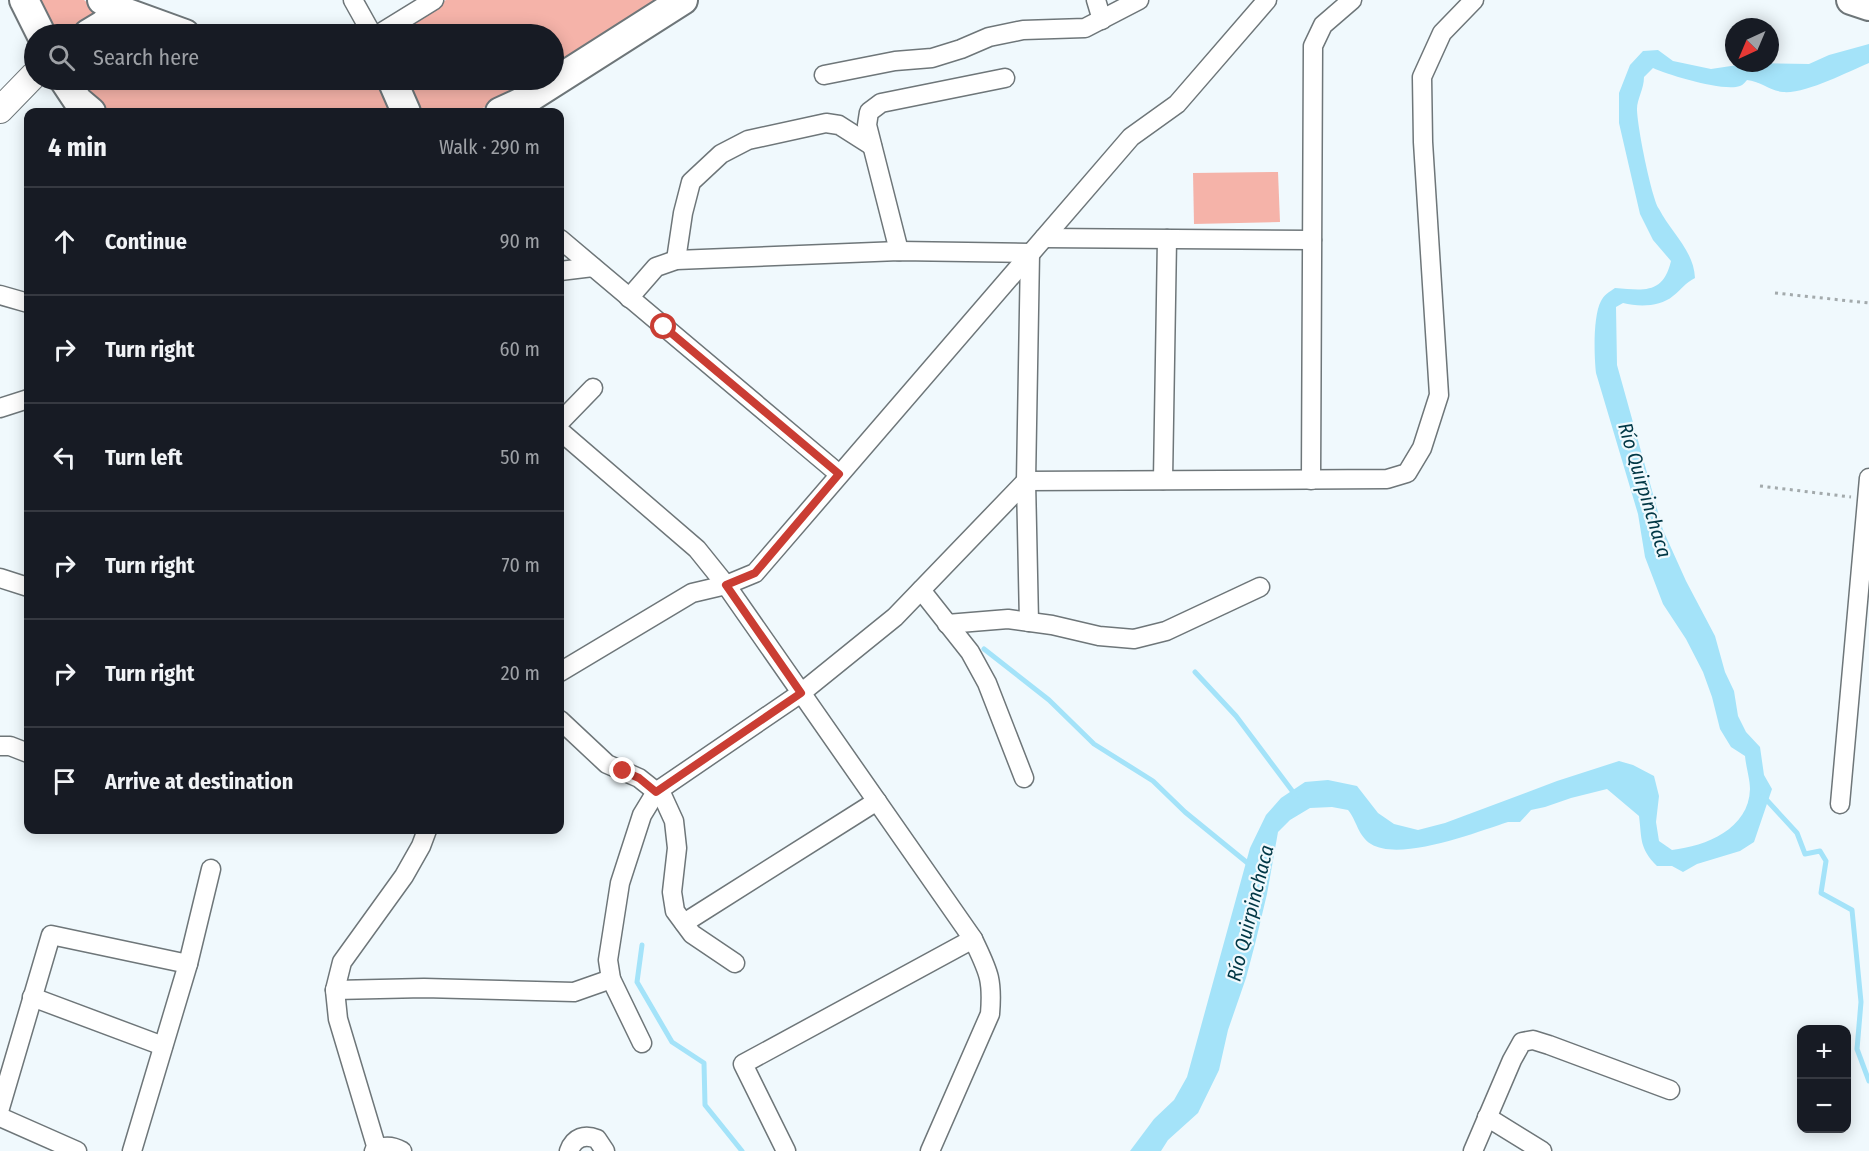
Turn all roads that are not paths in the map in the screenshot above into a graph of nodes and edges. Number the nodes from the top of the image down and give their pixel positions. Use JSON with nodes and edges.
{"nodes":[{"id":1,"x":24,"y":0,"type":"edge"},
{"id":2,"x":353,"y":0,"type":"edge"},
{"id":3,"x":434,"y":0,"type":"edge"},
{"id":4,"x":683,"y":0,"type":"edge"},
{"id":5,"x":1096,"y":0,"type":"edge"},
{"id":6,"x":1139,"y":0,"type":"edge"},
{"id":7,"x":1267,"y":0,"type":"edge"},
{"id":8,"x":1352,"y":0,"type":"edge"},
{"id":9,"x":1474,"y":0,"type":"edge"},
{"id":10,"x":1851,"y":0,"type":"edge"},
{"id":11,"x":111,"y":5,"type":"edge"},
{"id":12,"x":1869,"y":6,"type":"edge"},
{"id":13,"x":1102,"y":20,"type":"junction"},
{"id":14,"x":36,"y":24,"type":"edge"},
{"id":15,"x":104,"y":24,"type":"edge"},
{"id":16,"x":160,"y":24,"type":"edge"},
{"id":17,"x":366,"y":24,"type":"edge"},
{"id":18,"x":395,"y":24,"type":"edge"},
{"id":19,"x":824,"y":75,"type":"dead end"},
{"id":20,"x":564,"y":76,"type":"edge"},
{"id":21,"x":1005,"y":78,"type":"dead end"},
{"id":22,"x":24,"y":85,"type":"edge"},
{"id":23,"x":71,"y":90,"type":"edge"},
{"id":24,"x":396,"y":90,"type":"edge"},
{"id":25,"x":542,"y":90,"type":"edge"},
{"id":26,"x":86,"y":108,"type":"edge"},
{"id":27,"x":404,"y":108,"type":"edge"},
{"id":28,"x":509,"y":108,"type":"edge"},
{"id":29,"x":0,"y":110,"type":"edge"},
{"id":30,"x":872,"y":146,"type":"junction"},
{"id":31,"x":1044,"y":238,"type":"junction"},
{"id":32,"x":1167,"y":239,"type":"junction"},
{"id":33,"x":1312,"y":240,"type":"junction"},
{"id":34,"x":564,"y":242,"type":"edge"},
{"id":35,"x":899,"y":251,"type":"junction"},
{"id":36,"x":1030,"y":253,"type":"junction"},
{"id":37,"x":676,"y":260,"type":"junction"},
{"id":38,"x":593,"y":267,"type":"junction"},
{"id":39,"x":564,"y":271,"type":"edge"},
{"id":40,"x":0,"y":295,"type":"edge"},
{"id":41,"x":629,"y":298,"type":"junction"},
{"id":42,"x":24,"y":302,"type":"edge"},
{"id":43,"x":593,"y":388,"type":"dead end"},
{"id":44,"x":24,"y":400,"type":"edge"},
{"id":45,"x":0,"y":408,"type":"edge"},
{"id":46,"x":564,"y":418,"type":"edge"},
{"id":47,"x":564,"y":434,"type":"edge"},
{"id":48,"x":839,"y":474,"type":"junction"},
{"id":49,"x":1869,"y":478,"type":"edge"},
{"id":50,"x":1163,"y":480,"type":"junction"},
{"id":51,"x":1311,"y":480,"type":"junction"},
{"id":52,"x":1026,"y":481,"type":"junction"},
{"id":53,"x":0,"y":578,"type":"edge"},
{"id":54,"x":726,"y":585,"type":"junction"},
{"id":55,"x":24,"y":586,"type":"edge"},
{"id":56,"x":1260,"y":587,"type":"dead end"},
{"id":57,"x":921,"y":590,"type":"junction"},
{"id":58,"x":1029,"y":622,"type":"junction"},
{"id":59,"x":947,"y":624,"type":"junction"},
{"id":60,"x":564,"y":670,"type":"edge"},
{"id":61,"x":801,"y":693,"type":"junction"},
{"id":62,"x":564,"y":724,"type":"edge"},
{"id":63,"x":0,"y":746,"type":"edge"},
{"id":64,"x":24,"y":751,"type":"edge"},
{"id":65,"x":1024,"y":778,"type":"dead end"},
{"id":66,"x":656,"y":792,"type":"junction"},
{"id":67,"x":877,"y":801,"type":"junction"},
{"id":68,"x":1840,"y":804,"type":"dead end"},
{"id":69,"x":426,"y":834,"type":"edge"},
{"id":70,"x":211,"y":869,"type":"dead end"},
{"id":71,"x":684,"y":924,"type":"junction"},
{"id":72,"x":973,"y":939,"type":"junction"},
{"id":73,"x":735,"y":963,"type":"dead end"},
{"id":74,"x":188,"y":964,"type":"junction"},
{"id":75,"x":611,"y":979,"type":"junction"},
{"id":76,"x":335,"y":990,"type":"junction"},
{"id":77,"x":32,"y":997,"type":"junction"},
{"id":78,"x":642,"y":1043,"type":"dead end"},
{"id":79,"x":163,"y":1046,"type":"junction"},
{"id":80,"x":1670,"y":1090,"type":"dead end"},
{"id":81,"x":0,"y":1108,"type":"edge"},
{"id":82,"x":0,"y":1117,"type":"edge"},
{"id":83,"x":1488,"y":1117,"type":"junction"},
{"id":84,"x":375,"y":1150,"type":"edge"},
{"id":85,"x":77,"y":1151,"type":"edge"},
{"id":86,"x":132,"y":1151,"type":"edge"},
{"id":87,"x":402,"y":1151,"type":"edge"},
{"id":88,"x":569,"y":1151,"type":"edge"},
{"id":89,"x":605,"y":1151,"type":"edge"},
{"id":90,"x":786,"y":1151,"type":"edge"},
{"id":91,"x":930,"y":1151,"type":"edge"},
{"id":92,"x":1473,"y":1151,"type":"edge"},
{"id":93,"x":1542,"y":1151,"type":"edge"}],
"edges":[{"from":1,"to":14,"type":"main road"},
{"from":2,"to":17,"type":"street"},
{"from":3,"to":18,"type":"street"},
{"from":4,"to":20,"type":"main road"},
{"from":5,"to":13,"type":"street"},
{"from":6,"to":13,"type":"street"},
{"from":7,"to":31,"type":"street"},
{"from":8,"to":33,"type":"street"},
{"from":9,"to":51,"type":"street"},
{"from":10,"to":12,"type":"main road"},
{"from":11,"to":15,"type":"main road"},
{"from":11,"to":16,"type":"main road"},
{"from":13,"to":19,"type":"street"},
{"from":21,"to":30,"type":"street"},
{"from":22,"to":29,"type":"main road"},
{"from":23,"to":26,"type":"main road"},
{"from":24,"to":27,"type":"main road"},
{"from":25,"to":28,"type":"main road"},
{"from":30,"to":35,"type":"street"},
{"from":30,"to":37,"type":"street"},
{"from":31,"to":32,"type":"street"},
{"from":31,"to":36,"type":"street"},
{"from":32,"to":33,"type":"street"},
{"from":32,"to":50,"type":"street"},
{"from":33,"to":51,"type":"street"},
{"from":34,"to":38,"type":"street"},
{"from":35,"to":36,"type":"street"},
{"from":35,"to":37,"type":"street"},
{"from":36,"to":48,"type":"street"},
{"from":36,"to":52,"type":"street"},
{"from":37,"to":41,"type":"street"},
{"from":38,"to":39,"type":"street"},
{"from":38,"to":41,"type":"street"},
{"from":40,"to":42,"type":"street"},
{"from":41,"to":48,"type":"street"},
{"from":43,"to":46,"type":"street"},
{"from":44,"to":45,"type":"street"},
{"from":47,"to":54,"type":"street"},
{"from":48,"to":54,"type":"street"},
{"from":49,"to":68,"type":"street"},
{"from":50,"to":51,"type":"street"},
{"from":50,"to":52,"type":"street"},
{"from":52,"to":57,"type":"street"},
{"from":52,"to":58,"type":"street"},
{"from":53,"to":55,"type":"street"},
{"from":54,"to":60,"type":"street"},
{"from":54,"to":61,"type":"street"},
{"from":56,"to":58,"type":"street"},
{"from":57,"to":59,"type":"street"},
{"from":57,"to":61,"type":"street"},
{"from":58,"to":59,"type":"street"},
{"from":59,"to":65,"type":"street"},
{"from":61,"to":66,"type":"street"},
{"from":61,"to":67,"type":"street"},
{"from":62,"to":66,"type":"street"},
{"from":63,"to":64,"type":"street"},
{"from":66,"to":71,"type":"street"},
{"from":66,"to":75,"type":"street"},
{"from":67,"to":71,"type":"street"},
{"from":67,"to":72,"type":"street"},
{"from":69,"to":76,"type":"street"},
{"from":70,"to":74,"type":"street"},
{"from":71,"to":73,"type":"street"},
{"from":72,"to":90,"type":"street"},
{"from":72,"to":91,"type":"street"},
{"from":74,"to":77,"type":"street"},
{"from":74,"to":79,"type":"street"},
{"from":75,"to":76,"type":"street"},
{"from":75,"to":78,"type":"street"},
{"from":76,"to":84,"type":"street"},
{"from":77,"to":79,"type":"street"},
{"from":77,"to":81,"type":"street"},
{"from":79,"to":86,"type":"street"},
{"from":80,"to":83,"type":"street"},
{"from":82,"to":85,"type":"street"},
{"from":83,"to":92,"type":"street"},
{"from":83,"to":93,"type":"street"},
{"from":84,"to":87,"type":"street"},
{"from":88,"to":89,"type":"street"}]}
